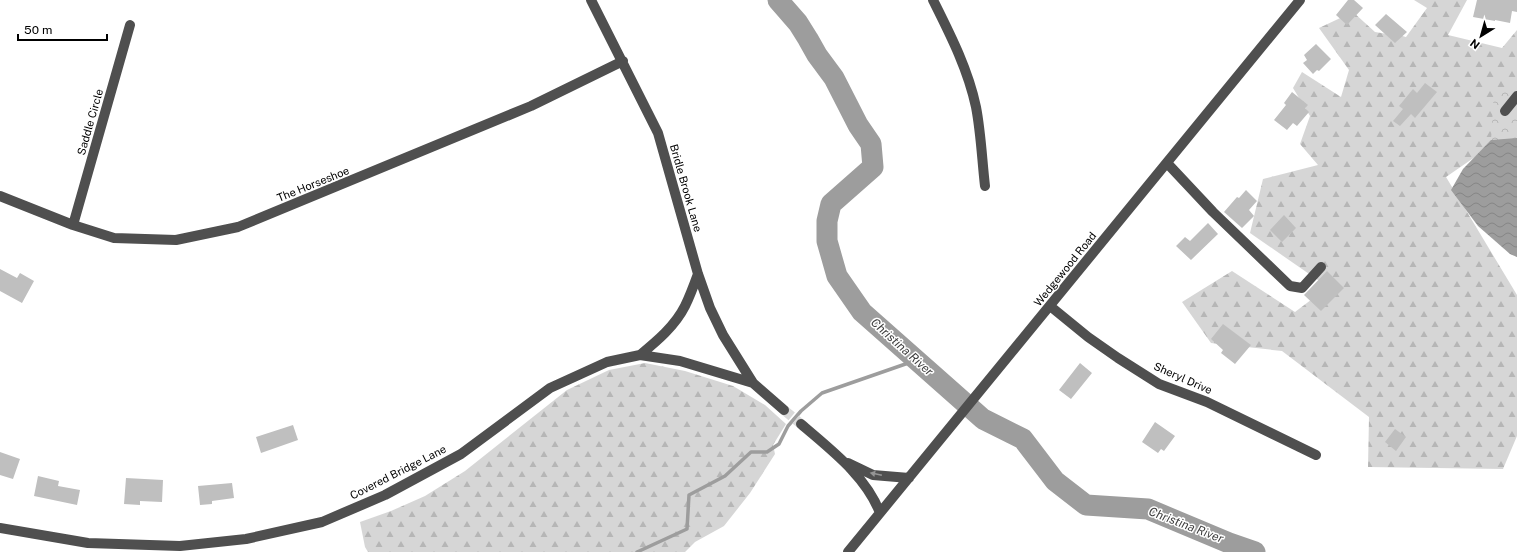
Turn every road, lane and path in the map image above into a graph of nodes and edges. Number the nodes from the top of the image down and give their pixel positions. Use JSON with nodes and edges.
{"nodes":[{"id":1,"x":591,"y":0,"type":"edge"},
{"id":2,"x":932,"y":0,"type":"edge"},
{"id":3,"x":1300,"y":0,"type":"edge"},
{"id":4,"x":130,"y":26,"type":"dead end"},
{"id":5,"x":623,"y":61,"type":"junction"},
{"id":6,"x":1517,"y":96,"type":"edge"},
{"id":7,"x":1505,"y":111,"type":"dead end"},
{"id":8,"x":1167,"y":163,"type":"junction"},
{"id":9,"x":985,"y":186,"type":"dead end"},
{"id":10,"x":0,"y":196,"type":"edge"},
{"id":11,"x":73,"y":225,"type":"junction"},
{"id":12,"x":1321,"y":267,"type":"dead end"},
{"id":13,"x":698,"y":274,"type":"junction"},
{"id":14,"x":1050,"y":306,"type":"junction"},
{"id":15,"x":640,"y":355,"type":"junction"},
{"id":16,"x":753,"y":383,"type":"junction"},
{"id":17,"x":784,"y":410,"type":"tunnel mouth"},
{"id":18,"x":801,"y":424,"type":"tunnel mouth"},
{"id":19,"x":1316,"y":455,"type":"dead end"},
{"id":20,"x":845,"y":462,"type":"junction"},
{"id":21,"x":909,"y":478,"type":"junction"},
{"id":22,"x":880,"y":514,"type":"junction"},
{"id":23,"x":0,"y":528,"type":"edge"},
{"id":24,"x":179,"y":549,"type":"edge"},
{"id":25,"x":848,"y":552,"type":"edge"}],
"edges":[{"from":1,"to":5,"type":"street","name":"Bridle Brook Lane"},
{"from":2,"to":9,"type":"street"},
{"from":3,"to":8,"type":"street","name":"Wedgewood Road"},
{"from":4,"to":11,"type":"street","name":"Saddle Circle"},
{"from":5,"to":11,"type":"street","name":"The Horseshoe"},
{"from":5,"to":13,"type":"street","name":"Bridle Brook Lane"},
{"from":6,"to":7,"type":"street"},
{"from":8,"to":12,"type":"street"},
{"from":8,"to":14,"type":"street","name":"Wedgewood Road"},
{"from":10,"to":11,"type":"street","name":"The Horseshoe"},
{"from":13,"to":15,"type":"street","name":"Covered Bridge Lane"},
{"from":13,"to":16,"type":"street","name":"Bridle Brook Lane"},
{"from":14,"to":19,"type":"street","name":"Sheryl Drive"},
{"from":14,"to":21,"type":"street","name":"Wedgewood Road"},
{"from":15,"to":16,"type":"street","name":"Covered Bridge Lane"},
{"from":15,"to":24,"type":"street","name":"Covered Bridge Lane"},
{"from":16,"to":17,"type":"street","name":"Covered Bridge Lane"},
{"from":18,"to":20,"type":"street"},
{"from":21,"to":20,"type":"street","one_way":true},
{"from":20,"to":22,"type":"street"},
{"from":21,"to":22,"type":"street","name":"Wedgewood Road"},
{"from":22,"to":25,"type":"street","name":"Wedgewood Road"},
{"from":23,"to":24,"type":"street","name":"Covered Bridge Lane"}]}
